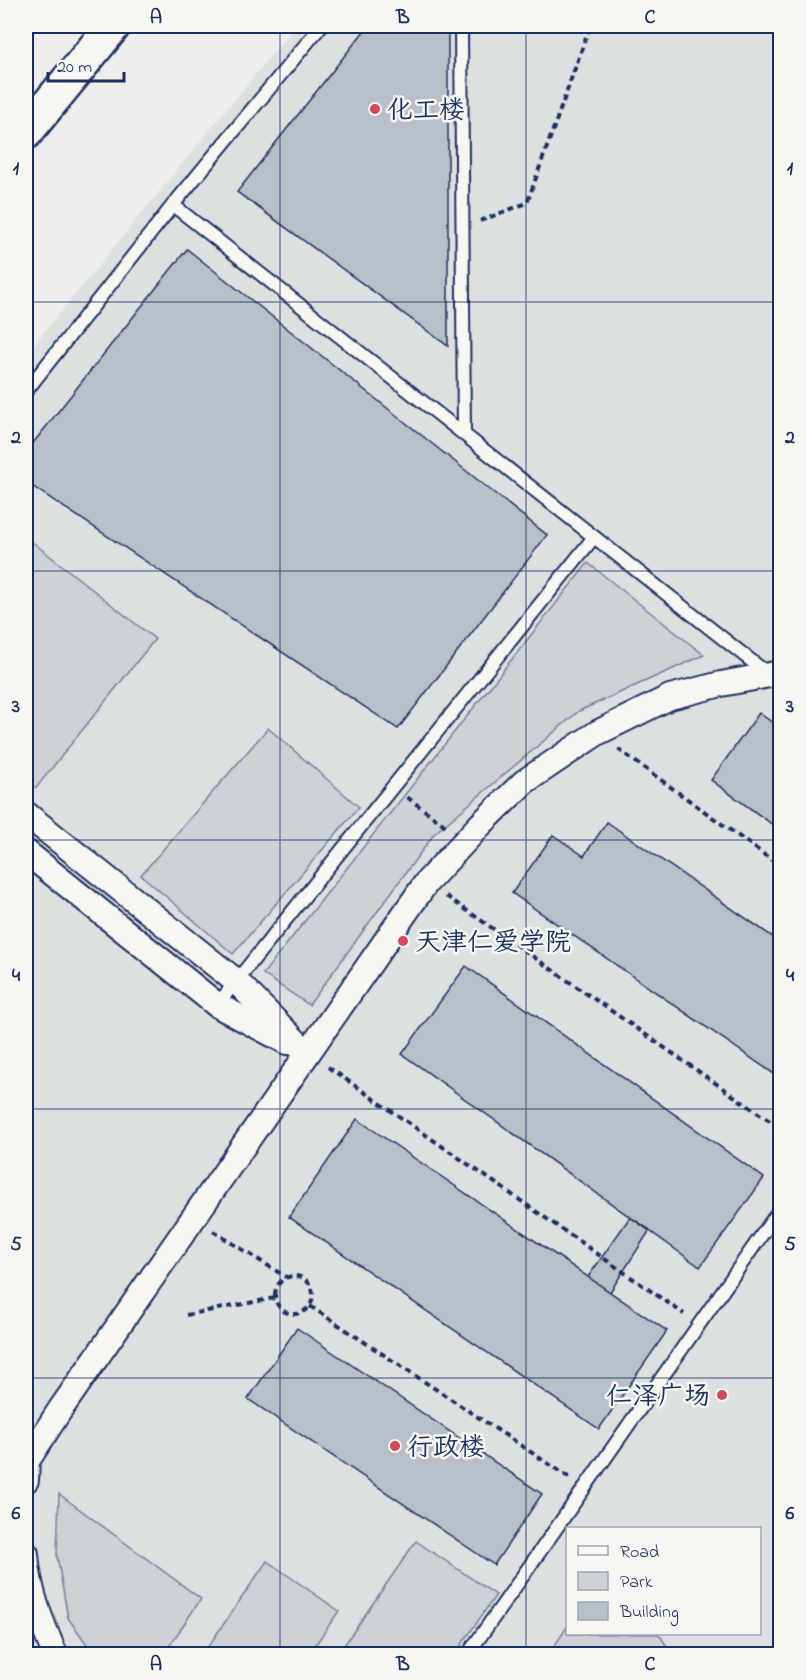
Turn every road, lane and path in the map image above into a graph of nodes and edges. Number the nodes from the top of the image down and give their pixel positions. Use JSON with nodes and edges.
{"nodes":[{"id":1,"x":113,"y":26,"type":"edge"},
{"id":2,"x":321,"y":26,"type":"edge"},
{"id":3,"x":461,"y":26,"type":"edge"},
{"id":4,"x":590,"y":26,"type":"edge"},
{"id":5,"x":26,"y":132,"type":"edge"},
{"id":6,"x":173,"y":205,"type":"junction"},
{"id":7,"x":463,"y":228,"type":"junction"},
{"id":8,"x":26,"y":391,"type":"edge"},
{"id":9,"x":464,"y":434,"type":"junction"},
{"id":10,"x":594,"y":537,"type":"junction"},
{"id":11,"x":775,"y":674,"type":"edge"},
{"id":12,"x":597,"y":733,"type":"junction"},
{"id":13,"x":393,"y":786,"type":"junction"},
{"id":14,"x":26,"y":814,"type":"edge"},
{"id":15,"x":465,"y":841,"type":"junction"},
{"id":16,"x":26,"y":852,"type":"edge"},
{"id":17,"x":780,"y":866,"type":"edge"},
{"id":18,"x":426,"y":883,"type":"junction"},
{"id":19,"x":237,"y":982,"type":"junction"},
{"id":20,"x":217,"y":1005,"type":"junction"},
{"id":21,"x":308,"y":1053,"type":"junction"},
{"id":22,"x":780,"y":1128,"type":"edge"},
{"id":23,"x":780,"y":1209,"type":"edge"},
{"id":24,"x":193,"y":1218,"type":"junction"},
{"id":25,"x":286,"y":1277,"type":"junction"},
{"id":26,"x":275,"y":1298,"type":"junction"},
{"id":27,"x":310,"y":1306,"type":"junction"},
{"id":28,"x":186,"y":1315,"type":"dead end"},
{"id":29,"x":699,"y":1325,"type":"junction"},
{"id":30,"x":26,"y":1468,"type":"edge"},
{"id":31,"x":585,"y":1488,"type":"junction"},
{"id":32,"x":26,"y":1554,"type":"edge"},
{"id":33,"x":55,"y":1654,"type":"edge"},
{"id":34,"x":468,"y":1654,"type":"edge"}],
"edges":[{"from":1,"to":5,"type":"highway"},
{"from":2,"to":6,"type":"lane"},
{"from":3,"to":7,"type":"lane"},
{"from":4,"to":7,"type":"path"},
{"from":6,"to":8,"type":"lane"},
{"from":6,"to":9,"type":"lane"},
{"from":7,"to":9,"type":"lane"},
{"from":9,"to":10,"type":"lane"},
{"from":10,"to":11,"type":"lane"},
{"from":10,"to":13,"type":"lane"},
{"from":11,"to":12,"type":"street"},
{"from":12,"to":15,"type":"street"},
{"from":12,"to":17,"type":"path"},
{"from":13,"to":15,"type":"path"},
{"from":13,"to":19,"type":"lane"},
{"from":14,"to":19,"type":"street"},
{"from":15,"to":18,"type":"street"},
{"from":16,"to":20,"type":"street"},
{"from":18,"to":21,"type":"street"},
{"from":18,"to":22,"type":"path"},
{"from":19,"to":20,"type":"lane"},
{"from":19,"to":21,"type":"street"},
{"from":20,"to":21,"type":"street"},
{"from":21,"to":24,"type":"street"},
{"from":21,"to":29,"type":"path"},
{"from":23,"to":29,"type":"lane"},
{"from":24,"to":25,"type":"path"},
{"from":24,"to":30,"type":"street"},
{"from":25,"to":26,"type":"path"},
{"from":25,"to":27,"type":"path"},
{"from":26,"to":27,"type":"path"},
{"from":26,"to":28,"type":"path"},
{"from":27,"to":31,"type":"path"},
{"from":29,"to":31,"type":"lane"},
{"from":31,"to":34,"type":"lane"},
{"from":32,"to":33,"type":"street"}]}
